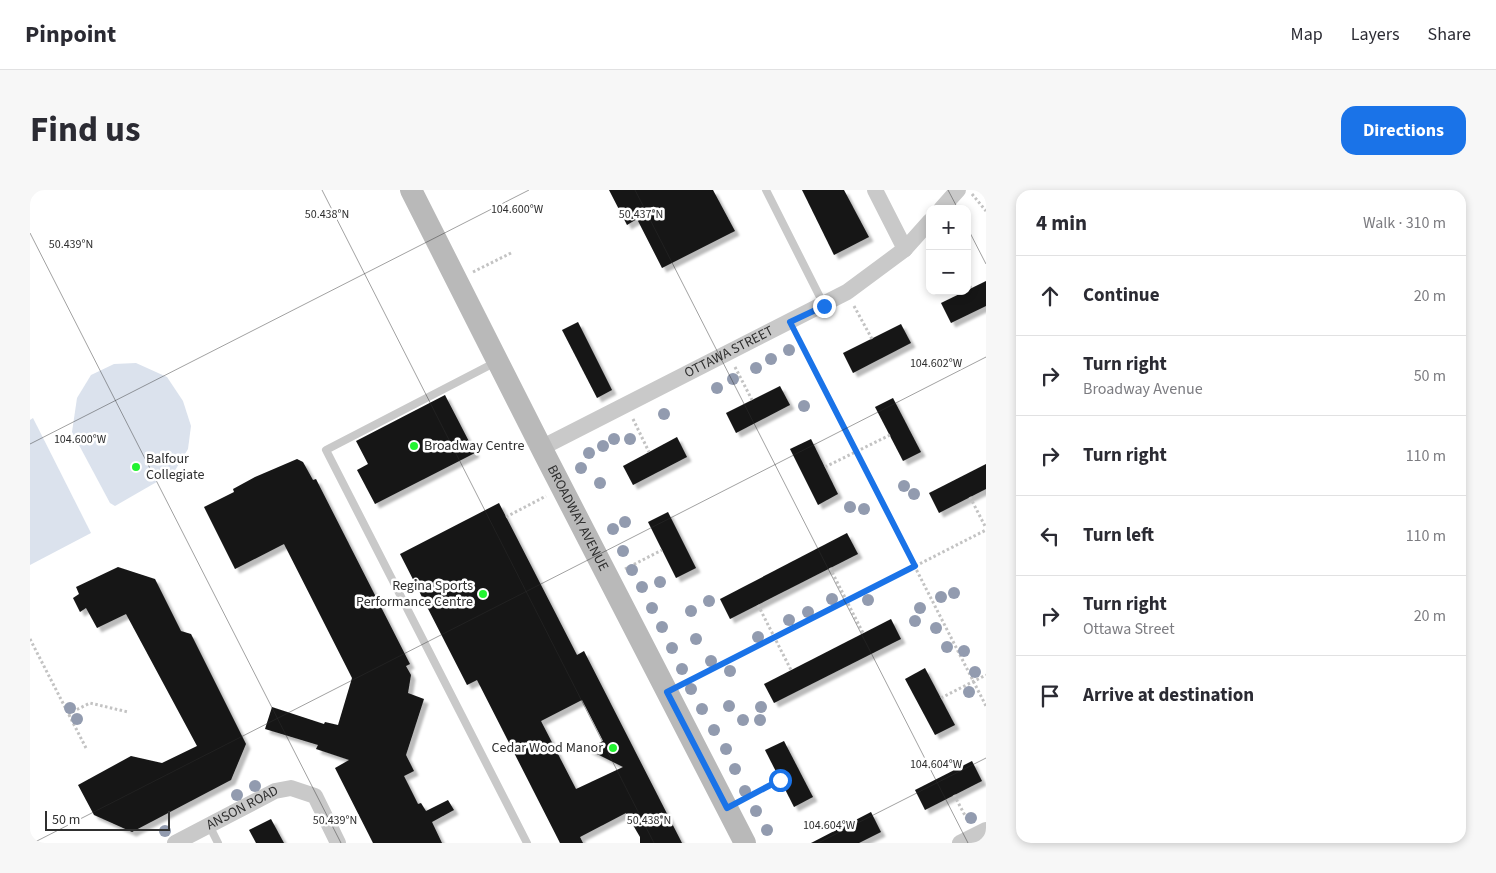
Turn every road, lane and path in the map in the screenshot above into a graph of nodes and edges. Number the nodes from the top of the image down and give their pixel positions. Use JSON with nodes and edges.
{"nodes":[{"id":1,"x":411,"y":190,"type":"edge"},
{"id":2,"x":766,"y":190,"type":"edge"},
{"id":3,"x":875,"y":190,"type":"edge"},
{"id":4,"x":958,"y":190,"type":"edge"},
{"id":5,"x":968,"y":190,"type":"edge"},
{"id":6,"x":945,"y":205,"type":"edge"},
{"id":7,"x":986,"y":211,"type":"edge"},
{"id":8,"x":926,"y":226,"type":"edge"},
{"id":9,"x":906,"y":249,"type":"junction"},
{"id":10,"x":512,"y":252,"type":"dead end"},
{"id":11,"x":457,"y":280,"type":"junction"},
{"id":12,"x":847,"y":292,"type":"junction"},
{"id":13,"x":824,"y":306,"type":"junction"},
{"id":14,"x":790,"y":322,"type":"junction"},
{"id":15,"x":872,"y":339,"type":"dead end"},
{"id":16,"x":728,"y":353,"type":"junction"},
{"id":17,"x":498,"y":361,"type":"junction"},
{"id":18,"x":752,"y":400,"type":"dead end"},
{"id":19,"x":626,"y":405,"type":"junction"},
{"id":20,"x":890,"y":435,"type":"dead end"},
{"id":21,"x":541,"y":448,"type":"junction"},
{"id":22,"x":649,"y":452,"type":"dead end"},
{"id":23,"x":856,"y":452,"type":"junction"},
{"id":24,"x":825,"y":467,"type":"dead end"},
{"id":25,"x":562,"y":488,"type":"junction"},
{"id":26,"x":970,"y":497,"type":"dead end"},
{"id":27,"x":506,"y":517,"type":"dead end"},
{"id":28,"x":986,"y":529,"type":"edge"},
{"id":29,"x":662,"y":550,"type":"dead end"},
{"id":30,"x":915,"y":566,"type":"junction"},
{"id":31,"x":830,"y":568,"type":"dead end"},
{"id":32,"x":608,"y":578,"type":"junction"},
{"id":33,"x":847,"y":601,"type":"junction"},
{"id":34,"x":758,"y":605,"type":"dead end"},
{"id":35,"x":863,"y":633,"type":"dead end"},
{"id":36,"x":774,"y":637,"type":"junction"},
{"id":37,"x":30,"y":639,"type":"edge"},
{"id":38,"x":791,"y":670,"type":"dead end"},
{"id":39,"x":986,"y":675,"type":"edge"},
{"id":40,"x":974,"y":681,"type":"junction"},
{"id":41,"x":667,"y":692,"type":"junction"},
{"id":42,"x":941,"y":698,"type":"dead end"},
{"id":43,"x":986,"y":706,"type":"edge"},
{"id":44,"x":128,"y":712,"type":"dead end"},
{"id":45,"x":68,"y":714,"type":"junction"},
{"id":46,"x":86,"y":748,"type":"dead end"},
{"id":47,"x":780,"y":780,"type":"dead end"},
{"id":48,"x":954,"y":795,"type":"dead end"},
{"id":49,"x":727,"y":808,"type":"junction"},
{"id":50,"x":209,"y":825,"type":"junction"},
{"id":51,"x":981,"y":833,"type":"edge"},
{"id":52,"x":175,"y":843,"type":"edge"},
{"id":53,"x":218,"y":843,"type":"edge"},
{"id":54,"x":338,"y":843,"type":"edge"},
{"id":55,"x":527,"y":843,"type":"edge"},
{"id":56,"x":745,"y":843,"type":"edge"},
{"id":57,"x":960,"y":843,"type":"edge"}],
"edges":[{"from":1,"to":11,"type":"street","name":"BROADWAY AVENUE"},
{"from":2,"to":13,"type":"lane"},
{"from":3,"to":9,"type":"street"},
{"from":4,"to":6,"type":"street"},
{"from":5,"to":7,"type":"path"},
{"from":8,"to":9,"type":"street","name":"OTTAWA STREET"},
{"from":9,"to":12,"type":"street","name":"OTTAWA STREET"},
{"from":10,"to":11,"type":"path"},
{"from":11,"to":17,"type":"street","name":"BROADWAY AVENUE"},
{"from":12,"to":13,"type":"street","name":"OTTAWA STREET"},
{"from":12,"to":15,"type":"path"},
{"from":13,"to":14,"type":"street","name":"OTTAWA STREET"},
{"from":14,"to":16,"type":"street","name":"OTTAWA STREET"},
{"from":14,"to":23,"type":"path"},
{"from":16,"to":18,"type":"path"},
{"from":16,"to":19,"type":"street","name":"OTTAWA STREET"},
{"from":17,"to":21,"type":"street","name":"BROADWAY AVENUE"},
{"from":17,"to":55,"type":"lane"},
{"from":19,"to":21,"type":"street","name":"OTTAWA STREET"},
{"from":19,"to":22,"type":"path"},
{"from":20,"to":23,"type":"path"},
{"from":21,"to":25,"type":"street","name":"BROADWAY AVENUE"},
{"from":23,"to":24,"type":"path"},
{"from":23,"to":30,"type":"path"},
{"from":25,"to":27,"type":"path"},
{"from":25,"to":32,"type":"street","name":"BROADWAY AVENUE"},
{"from":26,"to":28,"type":"path"},
{"from":28,"to":30,"type":"path"},
{"from":29,"to":32,"type":"path"},
{"from":30,"to":33,"type":"path"},
{"from":30,"to":40,"type":"path"},
{"from":31,"to":33,"type":"path"},
{"from":32,"to":41,"type":"street","name":"BROADWAY AVENUE"},
{"from":33,"to":35,"type":"path"},
{"from":33,"to":36,"type":"path"},
{"from":34,"to":36,"type":"path"},
{"from":36,"to":38,"type":"path"},
{"from":36,"to":41,"type":"path"},
{"from":37,"to":45,"type":"path"},
{"from":39,"to":40,"type":"path"},
{"from":40,"to":42,"type":"path"},
{"from":40,"to":43,"type":"path"},
{"from":41,"to":49,"type":"street","name":"BROADWAY AVENUE"},
{"from":44,"to":45,"type":"path"},
{"from":45,"to":46,"type":"path"},
{"from":47,"to":49,"type":"path"},
{"from":48,"to":51,"type":"path"},
{"from":49,"to":56,"type":"street","name":"BROADWAY AVENUE"},
{"from":50,"to":52,"type":"street","name":"ANSON ROAD"},
{"from":50,"to":53,"type":"lane"},
{"from":50,"to":54,"type":"street","name":"ANSON ROAD"},
{"from":51,"to":57,"type":"street"}]}
